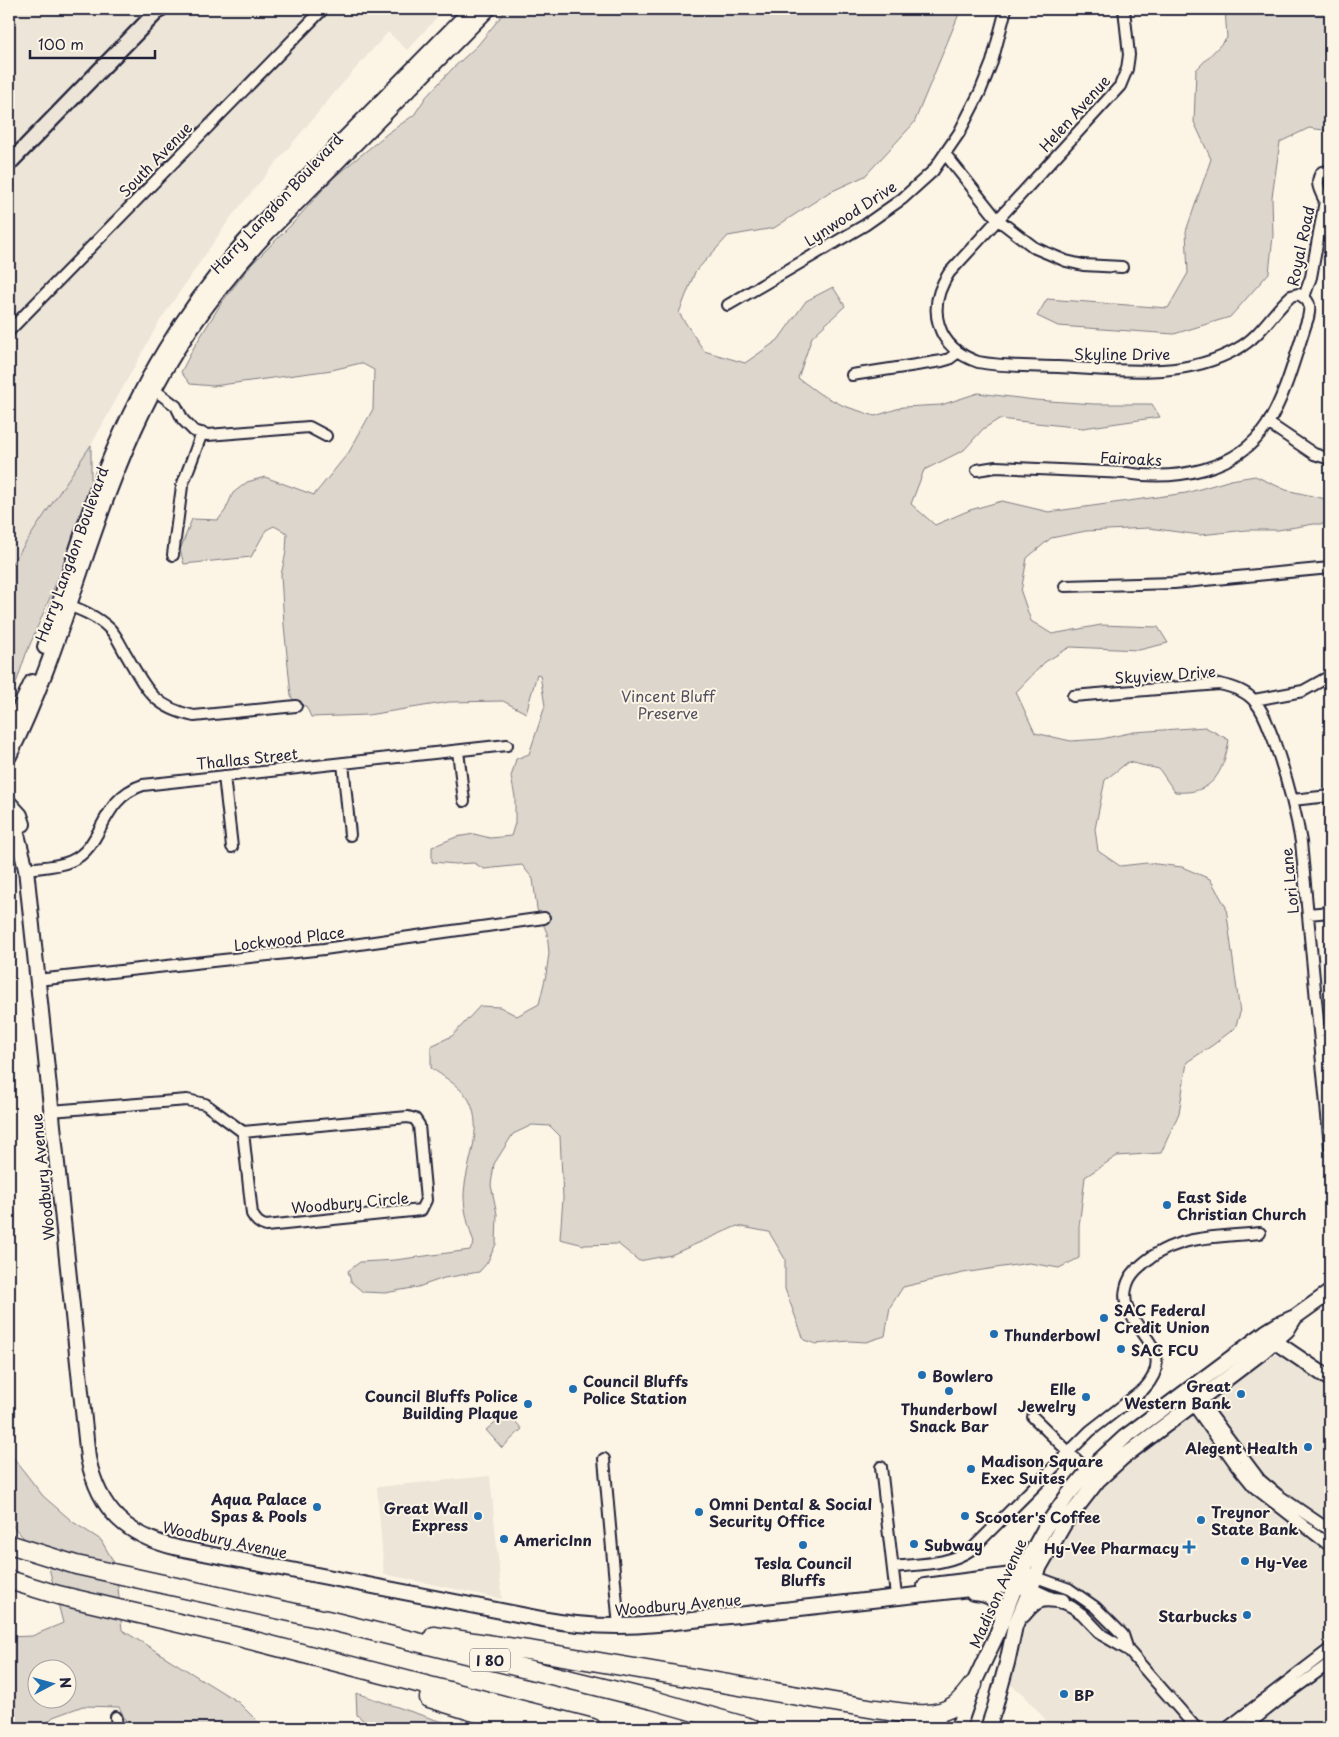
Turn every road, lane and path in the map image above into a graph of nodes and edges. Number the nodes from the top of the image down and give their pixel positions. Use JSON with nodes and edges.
{"nodes":[{"id":1,"x":324,"y":9,"type":"edge"},
{"id":2,"x":472,"y":9,"type":"edge"},
{"id":3,"x":488,"y":9,"type":"edge"},
{"id":4,"x":1006,"y":9,"type":"edge"},
{"id":5,"x":1124,"y":9,"type":"edge"},
{"id":6,"x":946,"y":154,"type":"junction"},
{"id":7,"x":1330,"y":171,"type":"edge"},
{"id":8,"x":1328,"y":198,"type":"edge"},
{"id":9,"x":997,"y":219,"type":"junction"},
{"id":10,"x":1122,"y":266,"type":"dead end"},
{"id":11,"x":1304,"y":297,"type":"junction"},
{"id":12,"x":728,"y":304,"type":"dead end"},
{"id":13,"x":9,"y":331,"type":"edge"},
{"id":14,"x":958,"y":352,"type":"junction"},
{"id":15,"x":852,"y":375,"type":"dead end"},
{"id":16,"x":150,"y":386,"type":"junction"},
{"id":17,"x":1268,"y":423,"type":"junction"},
{"id":18,"x":202,"y":433,"type":"junction"},
{"id":19,"x":326,"y":436,"type":"dead end"},
{"id":20,"x":1330,"y":460,"type":"edge"},
{"id":21,"x":977,"y":470,"type":"dead end"},
{"id":22,"x":173,"y":555,"type":"dead end"},
{"id":23,"x":1330,"y":568,"type":"edge"},
{"id":24,"x":1065,"y":586,"type":"dead end"},
{"id":25,"x":65,"y":604,"type":"junction"},
{"id":26,"x":1330,"y":676,"type":"edge"},
{"id":27,"x":1073,"y":696,"type":"dead end"},
{"id":28,"x":1254,"y":700,"type":"junction"},
{"id":29,"x":296,"y":706,"type":"dead end"},
{"id":30,"x":9,"y":731,"type":"edge"},
{"id":31,"x":507,"y":745,"type":"dead end"},
{"id":32,"x":458,"y":751,"type":"junction"},
{"id":33,"x":9,"y":756,"type":"edge"},
{"id":34,"x":343,"y":763,"type":"junction"},
{"id":35,"x":224,"y":776,"type":"junction"},
{"id":36,"x":1330,"y":796,"type":"edge"},
{"id":37,"x":1292,"y":800,"type":"junction"},
{"id":38,"x":464,"y":801,"type":"dead end"},
{"id":39,"x":9,"y":803,"type":"edge"},
{"id":40,"x":9,"y":816,"type":"edge"},
{"id":41,"x":350,"y":835,"type":"dead end"},
{"id":42,"x":232,"y":847,"type":"dead end"},
{"id":43,"x":26,"y":869,"type":"junction"},
{"id":44,"x":1330,"y":912,"type":"edge"},
{"id":45,"x":1308,"y":914,"type":"junction"},
{"id":46,"x":544,"y":918,"type":"dead end"},
{"id":47,"x":37,"y":980,"type":"junction"},
{"id":48,"x":1330,"y":1030,"type":"edge"},
{"id":49,"x":1319,"y":1031,"type":"junction"},
{"id":50,"x":51,"y":1111,"type":"junction"},
{"id":51,"x":243,"y":1132,"type":"junction"},
{"id":52,"x":1330,"y":1147,"type":"edge"},
{"id":53,"x":1260,"y":1233,"type":"dead end"},
{"id":54,"x":1330,"y":1292,"type":"edge"},
{"id":55,"x":1270,"y":1336,"type":"junction"},
{"id":56,"x":1330,"y":1379,"type":"edge"},
{"id":57,"x":1187,"y":1390,"type":"junction"},
{"id":58,"x":1195,"y":1402,"type":"junction"},
{"id":59,"x":1033,"y":1417,"type":"dead end"},
{"id":60,"x":1068,"y":1452,"type":"junction"},
{"id":61,"x":604,"y":1459,"type":"dead end"},
{"id":62,"x":882,"y":1467,"type":"dead end"},
{"id":63,"x":1093,"y":1476,"type":"junction"},
{"id":64,"x":1330,"y":1533,"type":"edge"},
{"id":65,"x":9,"y":1544,"type":"edge"},
{"id":66,"x":1330,"y":1546,"type":"edge"},
{"id":67,"x":893,"y":1567,"type":"junction"},
{"id":68,"x":1018,"y":1579,"type":"junction"},
{"id":69,"x":9,"y":1580,"type":"edge"},
{"id":70,"x":1033,"y":1582,"type":"junction"},
{"id":71,"x":957,"y":1592,"type":"junction"},
{"id":72,"x":896,"y":1596,"type":"junction"},
{"id":73,"x":1062,"y":1601,"type":"junction"},
{"id":74,"x":327,"y":1620,"type":"junction"},
{"id":75,"x":1002,"y":1621,"type":"junction"},
{"id":76,"x":1015,"y":1626,"type":"junction"},
{"id":77,"x":619,"y":1627,"type":"junction"},
{"id":78,"x":243,"y":1638,"type":"junction"},
{"id":79,"x":1330,"y":1649,"type":"edge"},
{"id":80,"x":1128,"y":1650,"type":"junction"},
{"id":81,"x":1330,"y":1663,"type":"edge"},
{"id":82,"x":973,"y":1684,"type":"junction"},
{"id":83,"x":875,"y":1709,"type":"junction"},
{"id":84,"x":116,"y":1717,"type":"dead end"},
{"id":85,"x":117,"y":1728,"type":"edge"},
{"id":86,"x":526,"y":1728,"type":"edge"},
{"id":87,"x":592,"y":1728,"type":"edge"},
{"id":88,"x":751,"y":1728,"type":"edge"},
{"id":89,"x":940,"y":1728,"type":"edge"},
{"id":90,"x":958,"y":1728,"type":"edge"},
{"id":91,"x":988,"y":1728,"type":"edge"},
{"id":92,"x":1196,"y":1728,"type":"edge"},
{"id":93,"x":1227,"y":1728,"type":"edge"},
{"id":94,"x":1244,"y":1728,"type":"edge"}],
"edges":[{"from":1,"to":13,"type":"street","name":"South Avenue"},
{"from":2,"to":16,"type":"main road","name":"Harry Langdon Boulevard"},
{"from":3,"to":16,"type":"main road","name":"Harry Langdon Boulevard"},
{"from":4,"to":6,"type":"street","name":"Lynwood Drive"},
{"from":5,"to":9,"type":"street","name":"Helen Avenue"},
{"from":6,"to":9,"type":"street"},
{"from":6,"to":12,"type":"street","name":"Lynwood Drive"},
{"from":7,"to":8,"type":"street","name":"Royal Road"},
{"from":8,"to":11,"type":"street","name":"Royal Road"},
{"from":9,"to":10,"type":"street"},
{"from":9,"to":14,"type":"street","name":"Skyline Drive"},
{"from":11,"to":14,"type":"street","name":"Skyline Drive"},
{"from":11,"to":17,"type":"street"},
{"from":14,"to":15,"type":"street"},
{"from":16,"to":18,"type":"street"},
{"from":16,"to":25,"type":"main road","name":"Harry Langdon Boulevard"},
{"from":17,"to":20,"type":"street"},
{"from":17,"to":21,"type":"street","name":"Fairoaks"},
{"from":18,"to":19,"type":"street"},
{"from":18,"to":22,"type":"street"},
{"from":23,"to":24,"type":"street"},
{"from":25,"to":29,"type":"street"},
{"from":25,"to":30,"type":"main road","name":"Harry Langdon Boulevard"},
{"from":25,"to":33,"type":"main road","name":"Harry Langdon Boulevard"},
{"from":26,"to":28,"type":"street"},
{"from":27,"to":28,"type":"street","name":"Skyview Drive"},
{"from":28,"to":37,"type":"street","name":"Lori Lane"},
{"from":31,"to":32,"type":"street","name":"Thallas Street"},
{"from":32,"to":34,"type":"street","name":"Thallas Street"},
{"from":32,"to":38,"type":"street"},
{"from":34,"to":35,"type":"street","name":"Thallas Street"},
{"from":34,"to":41,"type":"street"},
{"from":35,"to":42,"type":"street"},
{"from":35,"to":43,"type":"street","name":"Thallas Street"},
{"from":36,"to":37,"type":"street"},
{"from":37,"to":45,"type":"street","name":"Lori Lane"},
{"from":39,"to":43,"type":"main road","name":"Woodbury Avenue"},
{"from":40,"to":43,"type":"main road","name":"Woodbury Avenue"},
{"from":43,"to":47,"type":"main road","name":"Woodbury Avenue"},
{"from":44,"to":45,"type":"street"},
{"from":45,"to":49,"type":"street","name":"Lori Lane"},
{"from":46,"to":47,"type":"street","name":"Lockwood Place"},
{"from":47,"to":50,"type":"main road","name":"Woodbury Avenue"},
{"from":48,"to":49,"type":"street"},
{"from":49,"to":52,"type":"street","name":"Lori Lane"},
{"from":50,"to":51,"type":"street"},
{"from":50,"to":77,"type":"main road","name":"Woodbury Avenue"},
{"from":51,"to":51,"type":"street","name":"Woodbury Circle"},
{"from":53,"to":60,"type":"street"},
{"from":54,"to":55,"type":"main road","name":"Madison Avenue"},
{"from":55,"to":56,"type":"main road"},
{"from":55,"to":57,"type":"main road","name":"Madison Avenue"},
{"from":55,"to":58,"type":"main road","name":"Madison Avenue"},
{"from":57,"to":58,"type":"street"},
{"from":57,"to":63,"type":"main road","name":"Madison Avenue"},
{"from":58,"to":63,"type":"main road","name":"Madison Avenue"},
{"from":58,"to":64,"type":"street"},
{"from":58,"to":66,"type":"street"},
{"from":59,"to":60,"type":"street"},
{"from":60,"to":63,"type":"street"},
{"from":60,"to":67,"type":"street"},
{"from":61,"to":77,"type":"street"},
{"from":62,"to":67,"type":"street"},
{"from":63,"to":68,"type":"main road","name":"Madison Avenue"},
{"from":63,"to":70,"type":"main road","name":"Madison Avenue"},
{"from":65,"to":74,"type":"highway","number":"I 80"},
{"from":67,"to":72,"type":"street"},
{"from":68,"to":70,"type":"main road","name":"Woodbury Avenue"},
{"from":68,"to":71,"type":"main road","name":"Woodbury Avenue"},
{"from":68,"to":72,"type":"main road","name":"Woodbury Avenue"},
{"from":68,"to":75,"type":"main road","name":"Madison Avenue"},
{"from":69,"to":78,"type":"highway"},
{"from":70,"to":73,"type":"street"},
{"from":70,"to":76,"type":"main road","name":"Madison Avenue"},
{"from":70,"to":80,"type":"street"},
{"from":71,"to":72,"type":"main road","name":"Woodbury Avenue"},
{"from":71,"to":75,"type":"main road"},
{"from":72,"to":77,"type":"main road","name":"Woodbury Avenue"},
{"from":73,"to":76,"type":"main road"},
{"from":73,"to":80,"type":"street"},
{"from":74,"to":83,"type":"highway"},
{"from":74,"to":88,"type":"highway","number":"I 80"},
{"from":75,"to":82,"type":"main road","name":"Madison Avenue"},
{"from":76,"to":91,"type":"main road","name":"Madison Avenue"},
{"from":78,"to":86,"type":"highway"},
{"from":78,"to":87,"type":"highway"},
{"from":79,"to":93,"type":"street"},
{"from":80,"to":92,"type":"street"},
{"from":81,"to":94,"type":"street"},
{"from":82,"to":83,"type":"highway"},
{"from":82,"to":90,"type":"main road","name":"Madison Avenue"},
{"from":83,"to":89,"type":"highway"},
{"from":84,"to":85,"type":"street"}]}
